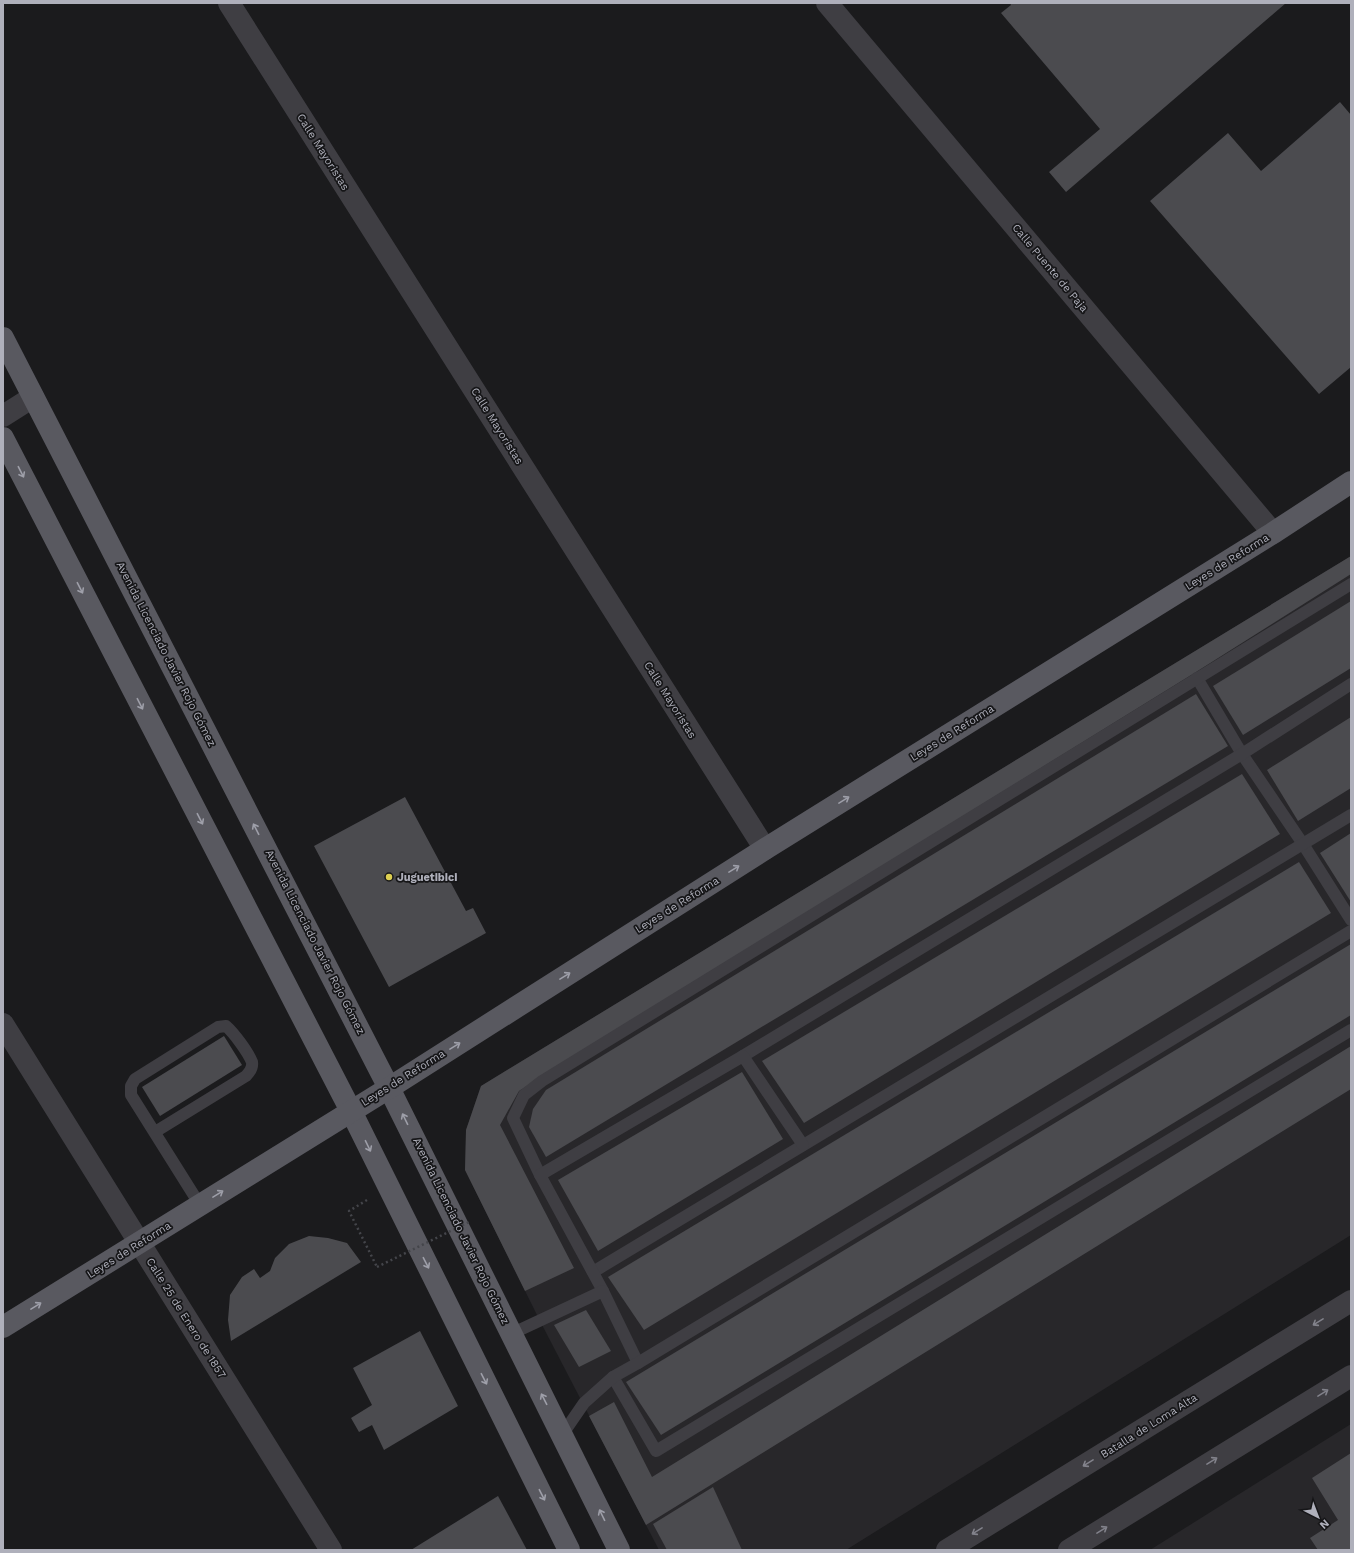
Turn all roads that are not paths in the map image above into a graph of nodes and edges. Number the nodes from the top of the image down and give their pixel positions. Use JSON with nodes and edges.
{"nodes":[{"id":1,"x":229,"y":3,"type":"edge"},
{"id":2,"x":827,"y":3,"type":"edge"},
{"id":3,"x":3,"y":338,"type":"edge"},
{"id":4,"x":34,"y":397,"type":"junction"},
{"id":5,"x":3,"y":416,"type":"edge"},
{"id":6,"x":3,"y":438,"type":"edge"},
{"id":7,"x":1351,"y":482,"type":"edge"},
{"id":8,"x":1273,"y":533,"type":"junction"},
{"id":9,"x":1351,"y":584,"type":"edge"},
{"id":10,"x":1197,"y":678,"type":"junction"},
{"id":11,"x":1351,"y":684,"type":"edge"},
{"id":12,"x":1242,"y":754,"type":"junction"},
{"id":13,"x":1351,"y":815,"type":"edge"},
{"id":14,"x":1303,"y":844,"type":"junction"},
{"id":15,"x":765,"y":849,"type":"junction"},
{"id":16,"x":1351,"y":920,"type":"edge"},
{"id":17,"x":1351,"y":931,"type":"edge"},
{"id":18,"x":3,"y":1024,"type":"edge"},
{"id":19,"x":1351,"y":1030,"type":"edge"},
{"id":20,"x":743,"y":1056,"type":"junction"},
{"id":21,"x":389,"y":1088,"type":"junction"},
{"id":22,"x":351,"y":1111,"type":"junction"},
{"id":23,"x":155,"y":1132,"type":"junction"},
{"id":24,"x":803,"y":1146,"type":"junction"},
{"id":25,"x":540,"y":1175,"type":"junction"},
{"id":26,"x":200,"y":1205,"type":"junction"},
{"id":27,"x":139,"y":1243,"type":"junction"},
{"id":28,"x":593,"y":1272,"type":"junction"},
{"id":29,"x":603,"y":1291,"type":"junction"},
{"id":30,"x":1351,"y":1301,"type":"edge"},
{"id":31,"x":3,"y":1327,"type":"edge"},
{"id":32,"x":511,"y":1334,"type":"junction"},
{"id":33,"x":638,"y":1363,"type":"junction"},
{"id":34,"x":1351,"y":1376,"type":"edge"},
{"id":35,"x":613,"y":1377,"type":"junction"},
{"id":36,"x":562,"y":1435,"type":"junction"},
{"id":37,"x":331,"y":1550,"type":"edge"},
{"id":38,"x":569,"y":1550,"type":"edge"},
{"id":39,"x":619,"y":1550,"type":"edge"},
{"id":40,"x":947,"y":1550,"type":"edge"},
{"id":41,"x":1069,"y":1550,"type":"edge"}],
"edges":[{"from":1,"to":15,"type":"street","name":"Calle Mayoristas"},
{"from":2,"to":8,"type":"street","name":"Calle Puente de Paja"},
{"from":3,"to":4,"type":"main road","name":"Avenida Licenciado Javier Rojo Gómez"},
{"from":4,"to":5,"type":"street"},
{"from":21,"to":4,"type":"main road","name":"Avenida Licenciado Javier Rojo Gómez","one_way":true},
{"from":6,"to":22,"type":"main road","one_way":true},
{"from":7,"to":8,"type":"main road","name":"Leyes de Reforma"},
{"from":15,"to":8,"type":"main road","name":"Leyes de Reforma","one_way":true},
{"from":9,"to":10,"type":"lane"},
{"from":10,"to":12,"type":"lane"},
{"from":10,"to":25,"type":"lane"},
{"from":11,"to":12,"type":"lane"},
{"from":12,"to":14,"type":"lane"},
{"from":12,"to":20,"type":"lane"},
{"from":13,"to":14,"type":"lane"},
{"from":14,"to":16,"type":"lane"},
{"from":14,"to":24,"type":"lane"},
{"from":21,"to":15,"type":"main road","name":"Leyes de Reforma","one_way":true},
{"from":17,"to":33,"type":"lane"},
{"from":18,"to":27,"type":"street","name":"Calle 25 de Enero de 1857"},
{"from":19,"to":35,"type":"lane"},
{"from":20,"to":24,"type":"lane"},
{"from":20,"to":25,"type":"lane"},
{"from":21,"to":22,"type":"main road","name":"Leyes de Reforma"},
{"from":32,"to":21,"type":"main road","name":"Avenida Licenciado Javier Rojo Gómez","one_way":true},
{"from":26,"to":22,"type":"main road","name":"Leyes de Reforma","one_way":true},
{"from":22,"to":38,"type":"main road","one_way":true},
{"from":23,"to":23,"type":"lane"},
{"from":23,"to":26,"type":"lane"},
{"from":24,"to":28,"type":"lane"},
{"from":25,"to":28,"type":"lane"},
{"from":26,"to":27,"type":"main road","name":"Leyes de Reforma"},
{"from":31,"to":27,"type":"main road","name":"Leyes de Reforma","one_way":true},
{"from":27,"to":37,"type":"street","name":"Calle 25 de Enero de 1857"},
{"from":28,"to":29,"type":"lane"},
{"from":29,"to":32,"type":"lane"},
{"from":29,"to":33,"type":"lane"},
{"from":30,"to":40,"type":"street","name":"Batalla de Loma Alta","one_way":true},
{"from":36,"to":32,"type":"main road","name":"Avenida Licenciado Javier Rojo Gómez","one_way":true},
{"from":33,"to":35,"type":"lane"},
{"from":41,"to":34,"type":"street","one_way":true},
{"from":35,"to":36,"type":"lane"},
{"from":39,"to":36,"type":"main road","name":"Avenida Licenciado Javier Rojo Gómez","one_way":true}]}
